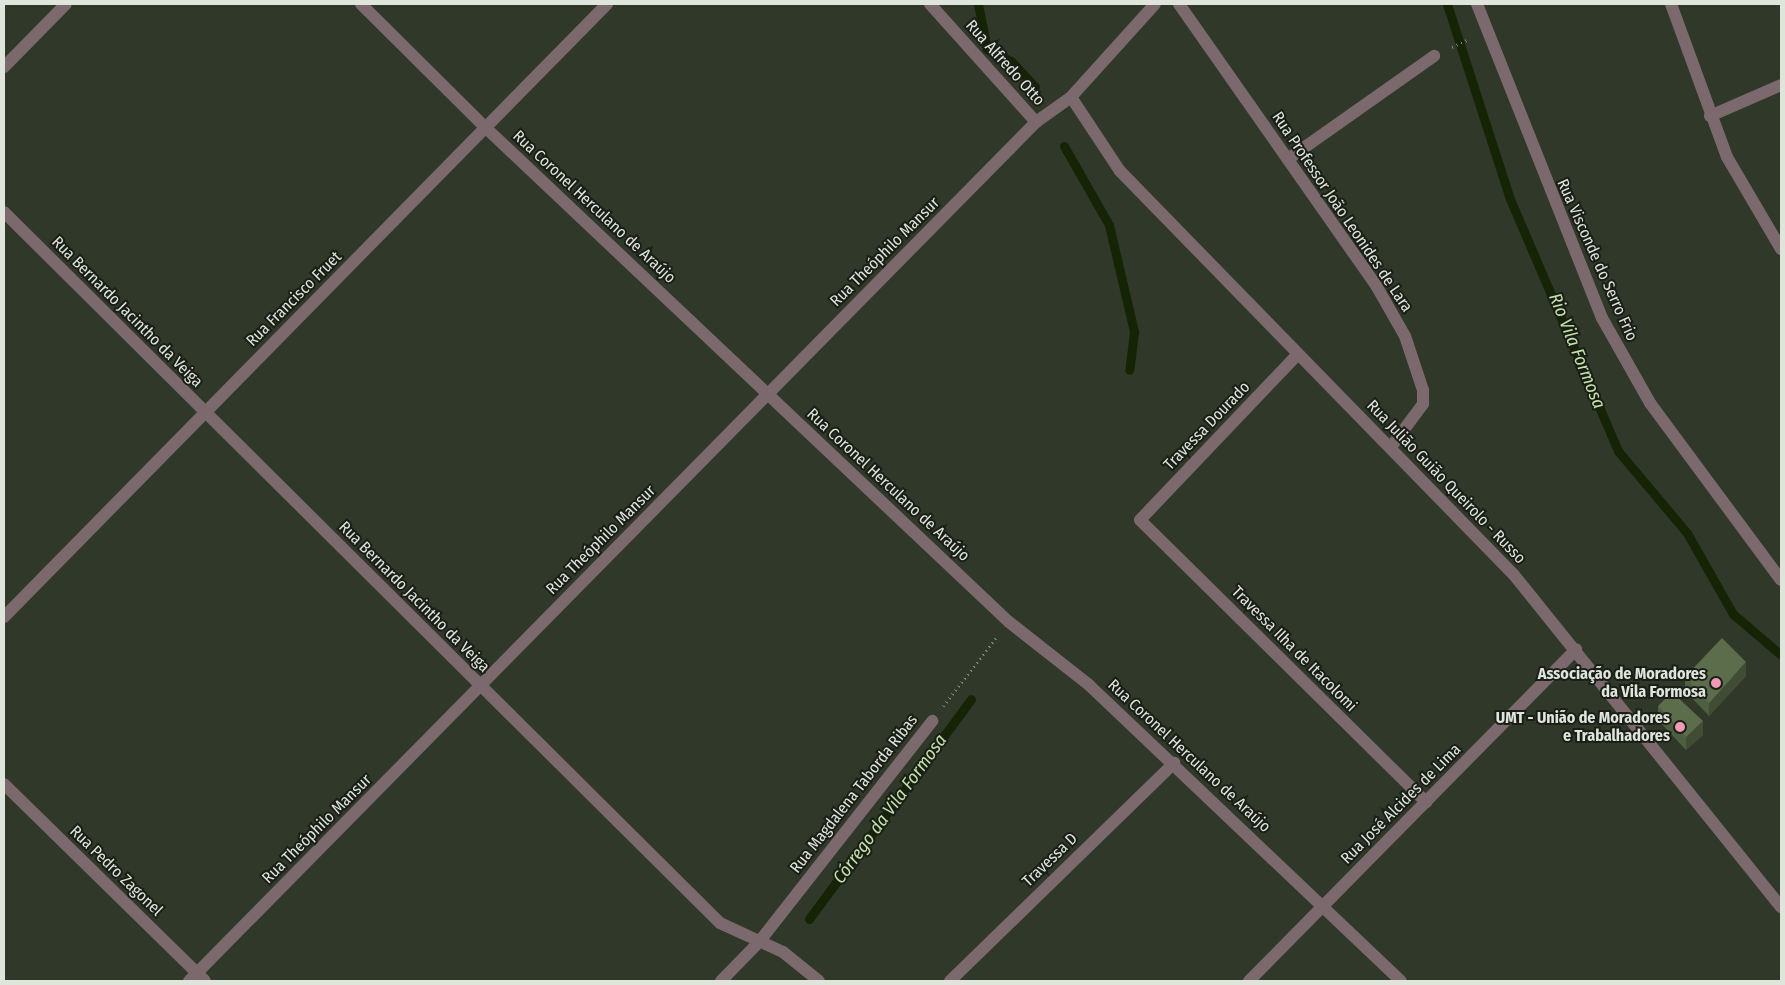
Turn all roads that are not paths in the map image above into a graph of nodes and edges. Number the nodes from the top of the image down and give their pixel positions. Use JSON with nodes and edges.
{"nodes":[{"id":1,"x":66,"y":4,"type":"edge"},
{"id":2,"x":361,"y":4,"type":"edge"},
{"id":3,"x":608,"y":4,"type":"edge"},
{"id":4,"x":930,"y":4,"type":"edge"},
{"id":5,"x":1155,"y":4,"type":"edge"},
{"id":6,"x":1179,"y":4,"type":"edge"},
{"id":7,"x":1477,"y":4,"type":"edge"},
{"id":8,"x":1671,"y":4,"type":"edge"},
{"id":9,"x":1434,"y":56,"type":"road end"},
{"id":10,"x":4,"y":67,"type":"edge"},
{"id":11,"x":1781,"y":85,"type":"edge"},
{"id":12,"x":1066,"y":100,"type":"junction"},
{"id":13,"x":1710,"y":116,"type":"junction"},
{"id":14,"x":1039,"y":120,"type":"junction"},
{"id":15,"x":486,"y":128,"type":"junction"},
{"id":16,"x":1288,"y":159,"type":"junction"},
{"id":17,"x":4,"y":212,"type":"edge"},
{"id":18,"x":1781,"y":249,"type":"edge"},
{"id":19,"x":1298,"y":354,"type":"junction"},
{"id":20,"x":768,"y":394,"type":"junction"},
{"id":21,"x":205,"y":412,"type":"junction"},
{"id":22,"x":1391,"y":447,"type":"junction"},
{"id":23,"x":1140,"y":520,"type":"joint"},
{"id":24,"x":1781,"y":580,"type":"edge"},
{"id":25,"x":4,"y":617,"type":"edge"},
{"id":26,"x":1576,"y":649,"type":"junction"},
{"id":27,"x":480,"y":685,"type":"junction"},
{"id":28,"x":932,"y":721,"type":"road end"},
{"id":29,"x":1174,"y":763,"type":"junction"},
{"id":30,"x":4,"y":784,"type":"edge"},
{"id":31,"x":1426,"y":802,"type":"junction"},
{"id":32,"x":1324,"y":905,"type":"junction"},
{"id":33,"x":1781,"y":907,"type":"edge"},
{"id":34,"x":759,"y":942,"type":"junction"},
{"id":35,"x":197,"y":979,"type":"edge"},
{"id":36,"x":721,"y":981,"type":"edge"},
{"id":37,"x":819,"y":981,"type":"edge"},
{"id":38,"x":950,"y":981,"type":"edge"},
{"id":39,"x":1249,"y":981,"type":"edge"},
{"id":40,"x":1401,"y":981,"type":"edge"}],
"edges":[{"from":1,"to":10,"type":"street"},
{"from":2,"to":15,"type":"street","name":"Rua Coronel Herculano de Araújo"},
{"from":3,"to":15,"type":"street","name":"Rua Francisco Fruet"},
{"from":4,"to":14,"type":"street","name":"Rua Alfredo Otto"},
{"from":5,"to":12,"type":"street","name":"Rua Theóphilo Mansur"},
{"from":6,"to":16,"type":"street","name":"Rua Professor João Leonides de Lara"},
{"from":7,"to":24,"type":"street","name":"Rua Visconde do Serro Frio"},
{"from":8,"to":13,"type":"street"},
{"from":9,"to":16,"type":"street"},
{"from":11,"to":13,"type":"street"},
{"from":12,"to":14,"type":"street","name":"Rua Theóphilo Mansur"},
{"from":12,"to":19,"type":"street","name":"Rua Julião Guião Queirolo - Russo"},
{"from":13,"to":18,"type":"street"},
{"from":14,"to":20,"type":"street","name":"Rua Theóphilo Mansur"},
{"from":15,"to":20,"type":"street","name":"Rua Coronel Herculano de Araújo"},
{"from":15,"to":21,"type":"street","name":"Rua Francisco Fruet"},
{"from":16,"to":22,"type":"street","name":"Rua Professor João Leonides de Lara"},
{"from":17,"to":21,"type":"street","name":"Rua Bernardo Jacintho da Veiga"},
{"from":19,"to":22,"type":"street","name":"Rua Julião Guião Queirolo - Russo"},
{"from":19,"to":23,"type":"street","name":"Travessa Dourado"},
{"from":20,"to":27,"type":"street","name":"Rua Theóphilo Mansur"},
{"from":20,"to":29,"type":"street","name":"Rua Coronel Herculano de Araújo"},
{"from":21,"to":25,"type":"street","name":"Rua Francisco Fruet"},
{"from":21,"to":27,"type":"street","name":"Rua Bernardo Jacintho da Veiga"},
{"from":22,"to":26,"type":"street","name":"Rua Julião Guião Queirolo - Russo"},
{"from":23,"to":31,"type":"street","name":"Travessa Ilha de Itacolomi"},
{"from":26,"to":31,"type":"street","name":"Rua José Alcides de Lima"},
{"from":26,"to":33,"type":"street","name":"Rua Julião Guião Queirolo - Russo"},
{"from":27,"to":34,"type":"street","name":"Rua Bernardo Jacintho da Veiga"},
{"from":27,"to":35,"type":"street","name":"Rua Theóphilo Mansur"},
{"from":28,"to":34,"type":"street","name":"Rua Magdalena Taborda Ribas"},
{"from":29,"to":32,"type":"street","name":"Rua Coronel Herculano de Araújo"},
{"from":29,"to":38,"type":"street","name":"Travessa D"},
{"from":30,"to":35,"type":"street","name":"Rua Pedro Zagonel"},
{"from":31,"to":32,"type":"street","name":"Rua José Alcides de Lima"},
{"from":32,"to":39,"type":"street","name":"Rua José Alcides de Lima"},
{"from":32,"to":40,"type":"street","name":"Rua Coronel Herculano de Araújo"},
{"from":34,"to":36,"type":"street","name":"Rua Magdalena Taborda Ribas"},
{"from":34,"to":37,"type":"street","name":"Rua Bernardo Jacintho da Veiga"}]}
